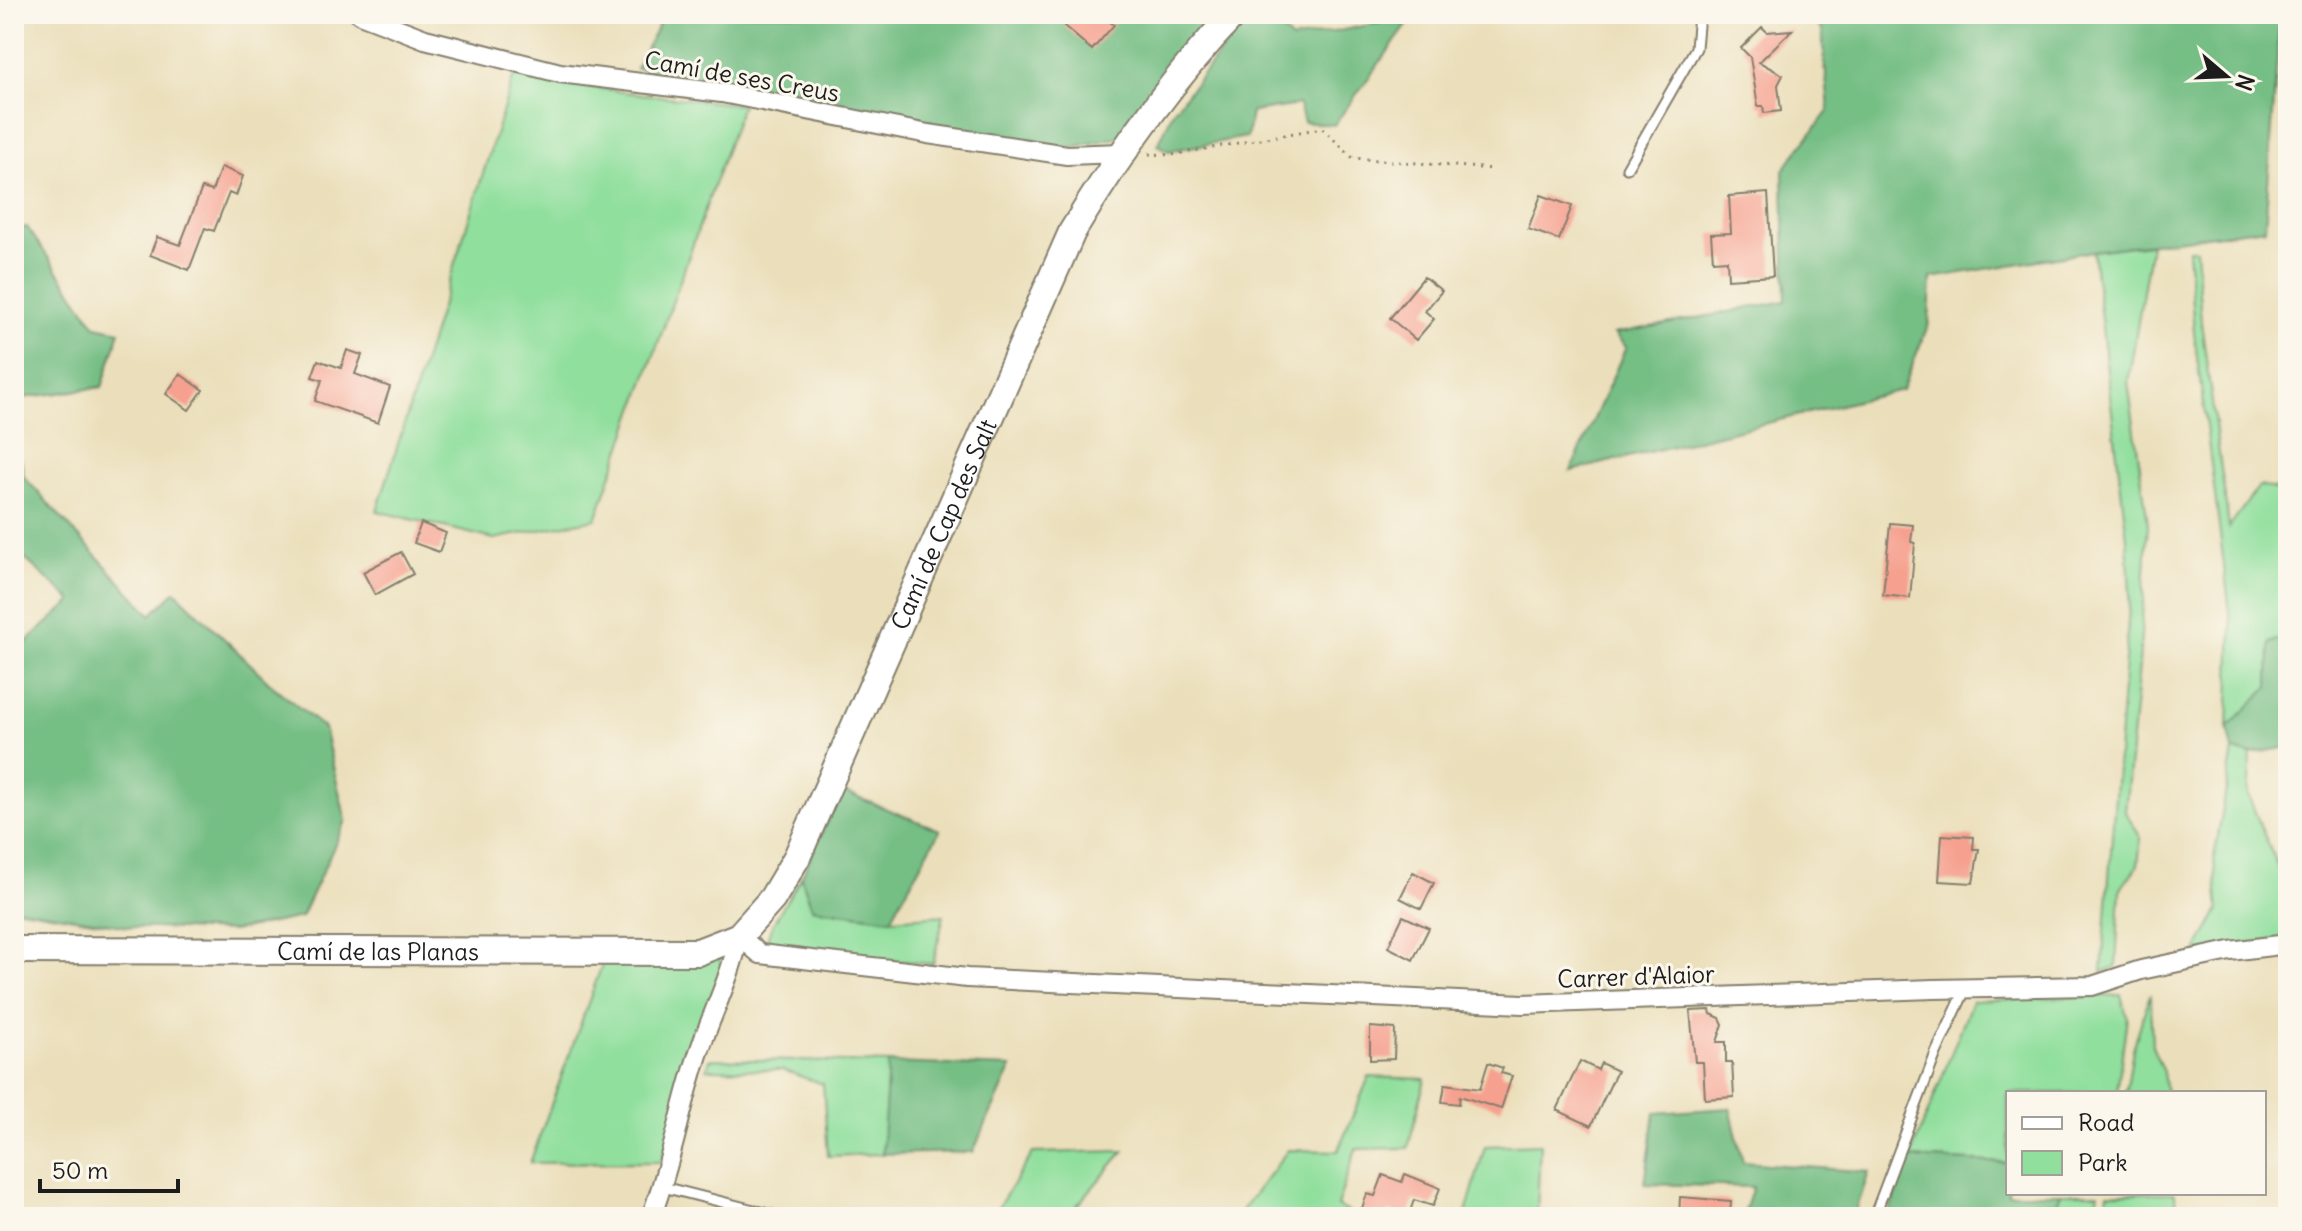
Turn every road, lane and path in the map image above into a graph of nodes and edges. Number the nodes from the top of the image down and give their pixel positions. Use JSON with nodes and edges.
{"nodes":[{"id":1,"x":360,"y":14,"type":"edge"},
{"id":2,"x":1234,"y":14,"type":"edge"},
{"id":3,"x":1699,"y":14,"type":"edge"},
{"id":4,"x":1121,"y":153,"type":"junction"},
{"id":5,"x":1627,"y":168,"type":"dead end"},
{"id":6,"x":1493,"y":169,"type":"dead end"},
{"id":7,"x":739,"y":936,"type":"junction"},
{"id":8,"x":2288,"y":944,"type":"edge"},
{"id":9,"x":14,"y":950,"type":"edge"},
{"id":10,"x":1966,"y":988,"type":"junction"},
{"id":11,"x":663,"y":1187,"type":"junction"},
{"id":12,"x":651,"y":1217,"type":"edge"},
{"id":13,"x":781,"y":1217,"type":"edge"},
{"id":14,"x":1874,"y":1217,"type":"edge"}],
"edges":[{"from":1,"to":4,"type":"street","name":"Camí de ses Creus"},
{"from":2,"to":4,"type":"street","name":"Camí de Cap des Salt"},
{"from":3,"to":5,"type":"lane"},
{"from":4,"to":6,"type":"path"},
{"from":4,"to":7,"type":"street","name":"Camí de Cap des Salt"},
{"from":7,"to":9,"type":"street","name":"Camí de las Planas"},
{"from":7,"to":10,"type":"street","name":"Carrer d'Alaior"},
{"from":7,"to":11,"type":"street","name":"Camí de Cap des Salt"},
{"from":8,"to":10,"type":"street","name":"Carrer d'Alaior"},
{"from":10,"to":14,"type":"lane"},
{"from":11,"to":12,"type":"street"},
{"from":11,"to":13,"type":"lane"}]}
